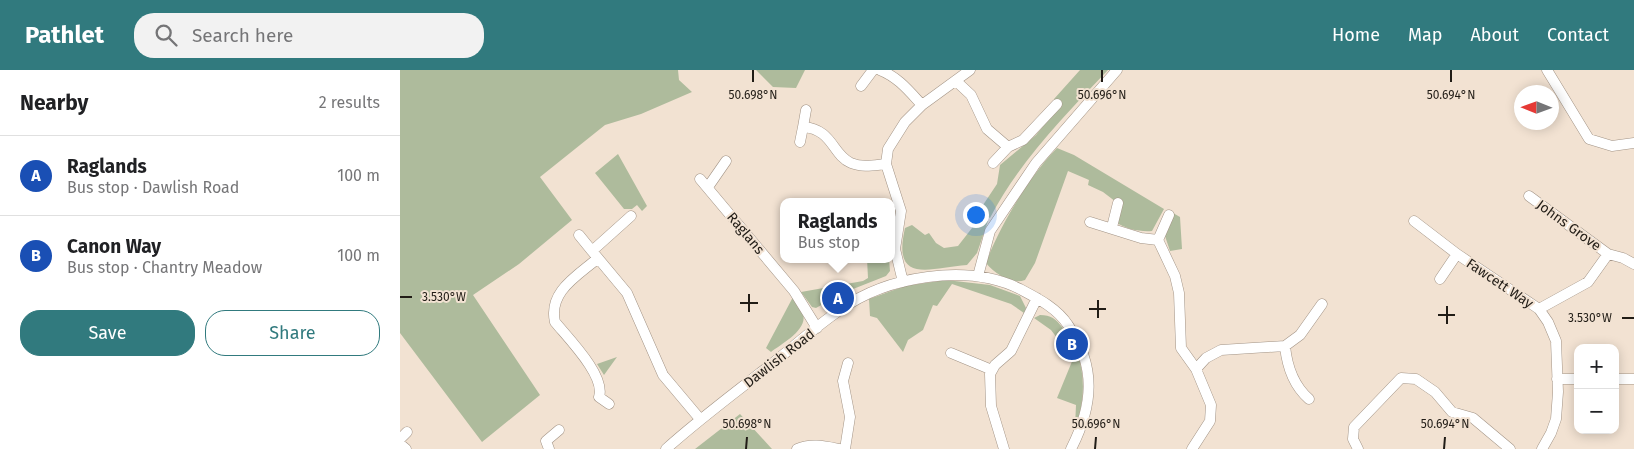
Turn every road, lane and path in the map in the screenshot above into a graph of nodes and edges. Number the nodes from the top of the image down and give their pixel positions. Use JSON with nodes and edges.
{"nodes":[{"id":1,"x":873,"y":70,"type":"edge"},
{"id":2,"x":880,"y":70,"type":"edge"},
{"id":3,"x":970,"y":70,"type":"edge"},
{"id":4,"x":1117,"y":70,"type":"edge"},
{"id":5,"x":1547,"y":70,"type":"edge"},
{"id":6,"x":956,"y":81,"type":"junction"},
{"id":7,"x":861,"y":86,"type":"dead end"},
{"id":8,"x":1057,"y":104,"type":"dead end"},
{"id":9,"x":922,"y":105,"type":"junction"},
{"id":10,"x":806,"y":110,"type":"dead end"},
{"id":11,"x":803,"y":128,"type":"junction"},
{"id":12,"x":800,"y":142,"type":"dead end"},
{"id":13,"x":1634,"y":143,"type":"edge"},
{"id":14,"x":1008,"y":147,"type":"junction"},
{"id":15,"x":726,"y":161,"type":"dead end"},
{"id":16,"x":993,"y":163,"type":"dead end"},
{"id":17,"x":886,"y":164,"type":"junction"},
{"id":18,"x":700,"y":179,"type":"dead end"},
{"id":19,"x":708,"y":187,"type":"junction"},
{"id":20,"x":1529,"y":196,"type":"dead end"},
{"id":21,"x":1118,"y":203,"type":"dead end"},
{"id":22,"x":631,"y":216,"type":"dead end"},
{"id":23,"x":1169,"y":216,"type":"dead end"},
{"id":24,"x":1414,"y":221,"type":"dead end"},
{"id":25,"x":1090,"y":222,"type":"dead end"},
{"id":26,"x":1112,"y":227,"type":"junction"},
{"id":27,"x":579,"y":235,"type":"dead end"},
{"id":28,"x":1158,"y":240,"type":"junction"},
{"id":29,"x":1457,"y":254,"type":"junction"},
{"id":30,"x":1608,"y":254,"type":"junction"},
{"id":31,"x":594,"y":255,"type":"junction"},
{"id":32,"x":1634,"y":264,"type":"edge"},
{"id":33,"x":978,"y":276,"type":"junction"},
{"id":34,"x":1440,"y":279,"type":"dead end"},
{"id":35,"x":903,"y":282,"type":"junction"},
{"id":36,"x":1037,"y":298,"type":"junction"},
{"id":37,"x":1322,"y":304,"type":"dead end"},
{"id":38,"x":1539,"y":309,"type":"junction"},
{"id":39,"x":817,"y":328,"type":"junction"},
{"id":40,"x":1284,"y":346,"type":"junction"},
{"id":41,"x":951,"y":353,"type":"dead end"},
{"id":42,"x":848,"y":363,"type":"dead end"},
{"id":43,"x":1196,"y":369,"type":"junction"},
{"id":44,"x":992,"y":370,"type":"junction"},
{"id":45,"x":1557,"y":378,"type":"junction"},
{"id":46,"x":1574,"y":379,"type":"edge"},
{"id":47,"x":1619,"y":379,"type":"edge"},
{"id":48,"x":1634,"y":379,"type":"edge"},
{"id":49,"x":1309,"y":399,"type":"dead end"},
{"id":50,"x":608,"y":404,"type":"dead end"},
{"id":51,"x":700,"y":419,"type":"junction"},
{"id":52,"x":559,"y":430,"type":"dead end"},
{"id":53,"x":400,"y":444,"type":"edge"},
{"id":54,"x":1074,"y":448,"type":"edge"},
{"id":55,"x":406,"y":449,"type":"edge"},
{"id":56,"x":549,"y":449,"type":"edge"},
{"id":57,"x":666,"y":449,"type":"edge"},
{"id":58,"x":797,"y":449,"type":"edge"},
{"id":59,"x":840,"y":449,"type":"edge"},
{"id":60,"x":845,"y":449,"type":"edge"},
{"id":61,"x":1004,"y":449,"type":"edge"},
{"id":62,"x":1192,"y":449,"type":"edge"},
{"id":63,"x":1358,"y":449,"type":"edge"},
{"id":64,"x":1510,"y":449,"type":"edge"},
{"id":65,"x":1542,"y":449,"type":"edge"}],
"edges":[{"from":1,"to":7,"type":"street"},
{"from":2,"to":9,"type":"street"},
{"from":3,"to":6,"type":"street"},
{"from":4,"to":33,"type":"street"},
{"from":5,"to":13,"type":"street"},
{"from":6,"to":9,"type":"street"},
{"from":6,"to":14,"type":"street"},
{"from":8,"to":14,"type":"street"},
{"from":9,"to":17,"type":"street"},
{"from":10,"to":11,"type":"street"},
{"from":11,"to":12,"type":"street"},
{"from":11,"to":17,"type":"street"},
{"from":14,"to":16,"type":"street"},
{"from":15,"to":19,"type":"street"},
{"from":17,"to":35,"type":"street"},
{"from":18,"to":19,"type":"street","name":"Raglans"},
{"from":19,"to":39,"type":"street","name":"Raglans"},
{"from":20,"to":30,"type":"street","name":"Johns Grove"},
{"from":21,"to":26,"type":"street"},
{"from":22,"to":31,"type":"street"},
{"from":23,"to":28,"type":"street"},
{"from":24,"to":29,"type":"street","name":"Fawcett Way"},
{"from":25,"to":26,"type":"street"},
{"from":26,"to":28,"type":"street"},
{"from":27,"to":31,"type":"street"},
{"from":28,"to":43,"type":"street"},
{"from":29,"to":34,"type":"street"},
{"from":29,"to":38,"type":"street","name":"Fawcett Way"},
{"from":30,"to":32,"type":"street","name":"Johns Grove"},
{"from":30,"to":38,"type":"street","name":"Johns Grove"},
{"from":31,"to":50,"type":"street"},
{"from":31,"to":51,"type":"street"},
{"from":33,"to":35,"type":"street","name":"Dawlish Road"},
{"from":33,"to":36,"type":"street","name":"Dawlish Road"},
{"from":35,"to":39,"type":"street","name":"Dawlish Road"},
{"from":36,"to":44,"type":"street"},
{"from":36,"to":54,"type":"street","name":"Dawlish Road"},
{"from":37,"to":40,"type":"street"},
{"from":38,"to":45,"type":"street","name":"Fawcett Way"},
{"from":39,"to":51,"type":"street","name":"Dawlish Road"},
{"from":40,"to":43,"type":"street"},
{"from":40,"to":49,"type":"street"},
{"from":41,"to":44,"type":"street"},
{"from":42,"to":60,"type":"street"},
{"from":43,"to":62,"type":"street"},
{"from":44,"to":61,"type":"street"},
{"from":45,"to":46,"type":"street"},
{"from":45,"to":65,"type":"street","name":"Fawcett Way"},
{"from":47,"to":48,"type":"street"},
{"from":51,"to":57,"type":"street","name":"Dawlish Road"},
{"from":52,"to":56,"type":"street"},
{"from":53,"to":55,"type":"street"},
{"from":58,"to":59,"type":"street"},
{"from":63,"to":64,"type":"street"}]}
